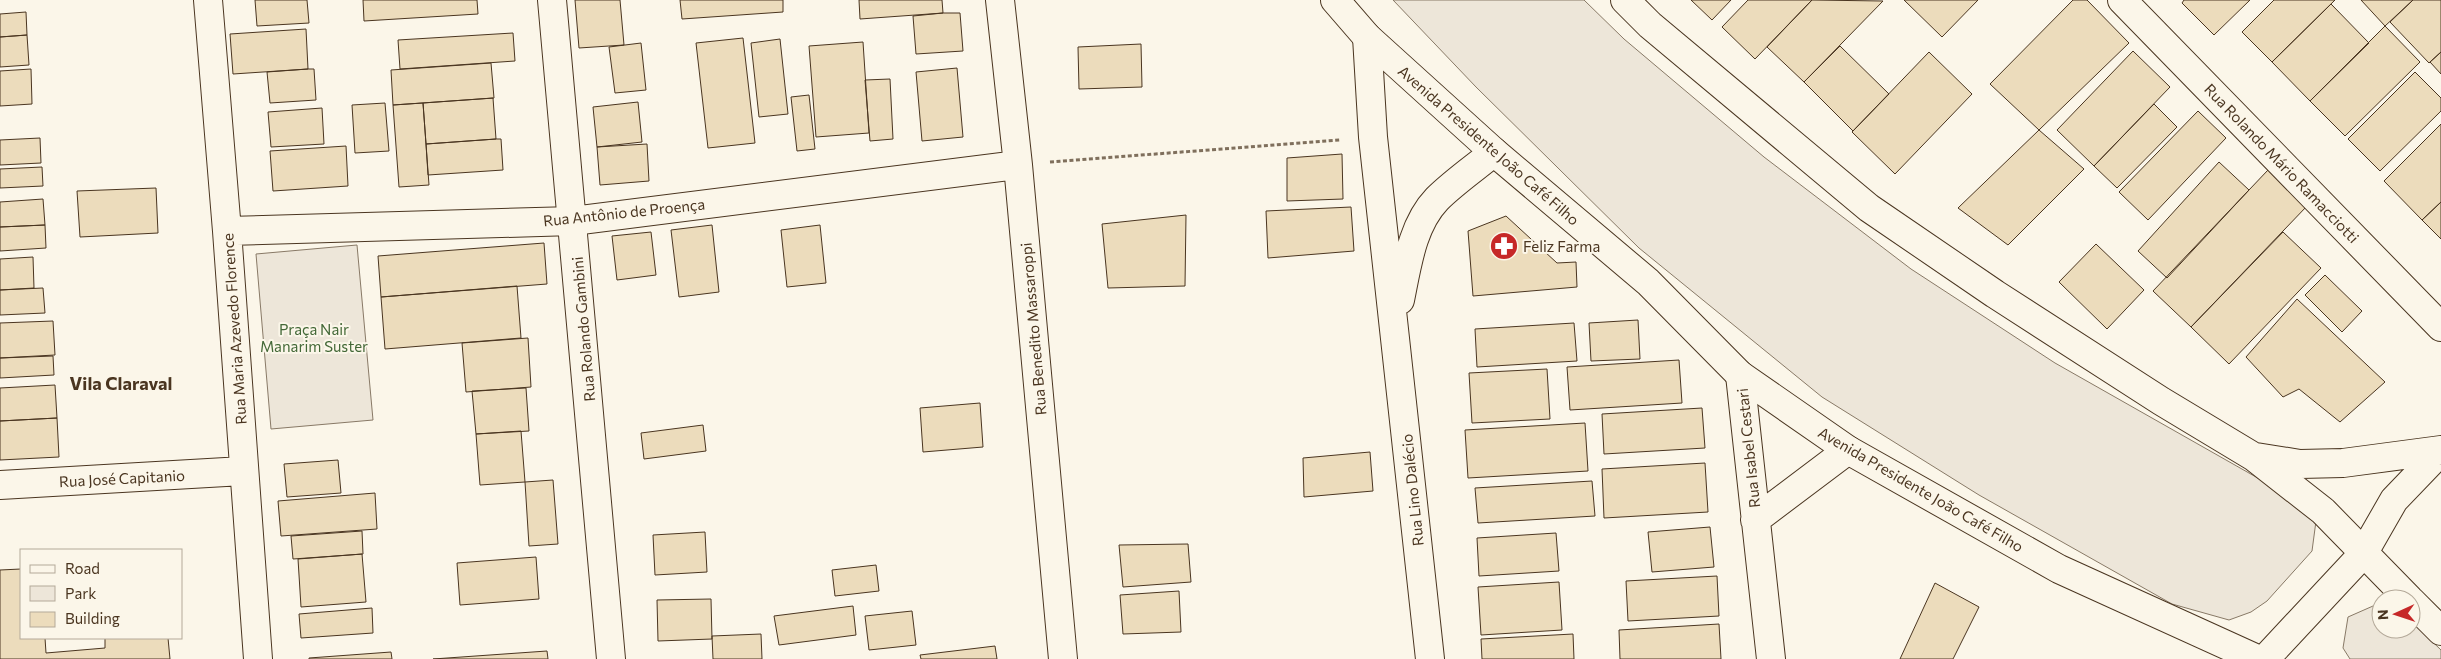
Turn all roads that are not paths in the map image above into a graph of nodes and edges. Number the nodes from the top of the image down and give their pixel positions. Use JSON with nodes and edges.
{"nodes":[{"id":1,"x":208,"y":0,"type":"edge"},
{"id":2,"x":552,"y":0,"type":"edge"},
{"id":3,"x":1000,"y":0,"type":"edge"},
{"id":4,"x":1335,"y":0,"type":"edge"},
{"id":5,"x":1624,"y":0,"type":"edge"},
{"id":6,"x":2122,"y":0,"type":"edge"},
{"id":7,"x":1367,"y":36,"type":"junction"},
{"id":8,"x":1494,"y":152,"type":"junction"},
{"id":9,"x":1018,"y":165,"type":"junction"},
{"id":10,"x":573,"y":221,"type":"junction"},
{"id":11,"x":227,"y":231,"type":"junction"},
{"id":12,"x":1395,"y":321,"type":"junction"},
{"id":13,"x":2441,"y":327,"type":"edge"},
{"id":14,"x":1740,"y":375,"type":"junction"},
{"id":15,"x":1848,"y":450,"type":"junction"},
{"id":16,"x":2441,"y":451,"type":"edge"},
{"id":17,"x":2254,"y":457,"type":"junction"},
{"id":18,"x":243,"y":471,"type":"junction"},
{"id":19,"x":0,"y":485,"type":"edge"},
{"id":20,"x":1755,"y":520,"type":"junction"},
{"id":21,"x":2363,"y":554,"type":"junction"},
{"id":22,"x":2399,"y":589,"type":"edge"},
{"id":23,"x":2421,"y":611,"type":"edge"},
{"id":24,"x":2441,"y":631,"type":"edge"},
{"id":25,"x":258,"y":659,"type":"edge"},
{"id":26,"x":611,"y":659,"type":"edge"},
{"id":27,"x":1063,"y":659,"type":"edge"},
{"id":28,"x":1430,"y":659,"type":"edge"},
{"id":29,"x":1771,"y":659,"type":"edge"},
{"id":30,"x":2257,"y":659,"type":"edge"},
{"id":31,"x":2265,"y":659,"type":"edge"}],
"edges":[{"from":1,"to":11,"type":"street","name":"Rua Maria Azevedo Florence"},
{"from":2,"to":10,"type":"street","name":"Rua Rolando Gambini"},
{"from":3,"to":9,"type":"street","name":"Rua Benedito Massaroppi"},
{"from":4,"to":7,"type":"street","name":"Avenida Presidente João Café Filho"},
{"from":5,"to":17,"type":"street"},
{"from":6,"to":13,"type":"street","name":"Rua Rolando Mário Ramacciotti"},
{"from":7,"to":8,"type":"street","name":"Avenida Presidente João Café Filho"},
{"from":7,"to":12,"type":"street","name":"Rua Lino Dalécio"},
{"from":8,"to":12,"type":"street","name":"Rua Lino Dalécio"},
{"from":8,"to":14,"type":"street","name":"Avenida Presidente João Café Filho"},
{"from":9,"to":10,"type":"street","name":"Rua Antônio de Proença"},
{"from":9,"to":27,"type":"street","name":"Rua Benedito Massaroppi"},
{"from":10,"to":11,"type":"street","name":"Rua Antônio de Proença"},
{"from":10,"to":26,"type":"street","name":"Rua Rolando Gambini"},
{"from":11,"to":18,"type":"street","name":"Rua Maria Azevedo Florence"},
{"from":12,"to":28,"type":"street","name":"Rua Lino Dalécio"},
{"from":14,"to":15,"type":"street","name":"Avenida Presidente João Café Filho"},
{"from":14,"to":20,"type":"street","name":"Rua Isabel Cestari"},
{"from":15,"to":20,"type":"street","name":"Rua Isabel Cestari"},
{"from":15,"to":30,"type":"street","name":"Avenida Presidente João Café Filho"},
{"from":16,"to":17,"type":"street"},
{"from":16,"to":21,"type":"street"},
{"from":17,"to":21,"type":"street"},
{"from":18,"to":19,"type":"street","name":"Rua José Capitanio"},
{"from":18,"to":25,"type":"street","name":"Rua Maria Azevedo Florence"},
{"from":20,"to":29,"type":"street","name":"Rua Isabel Cestari"},
{"from":21,"to":22,"type":"street"},
{"from":21,"to":31,"type":"street"},
{"from":23,"to":24,"type":"street"}]}
